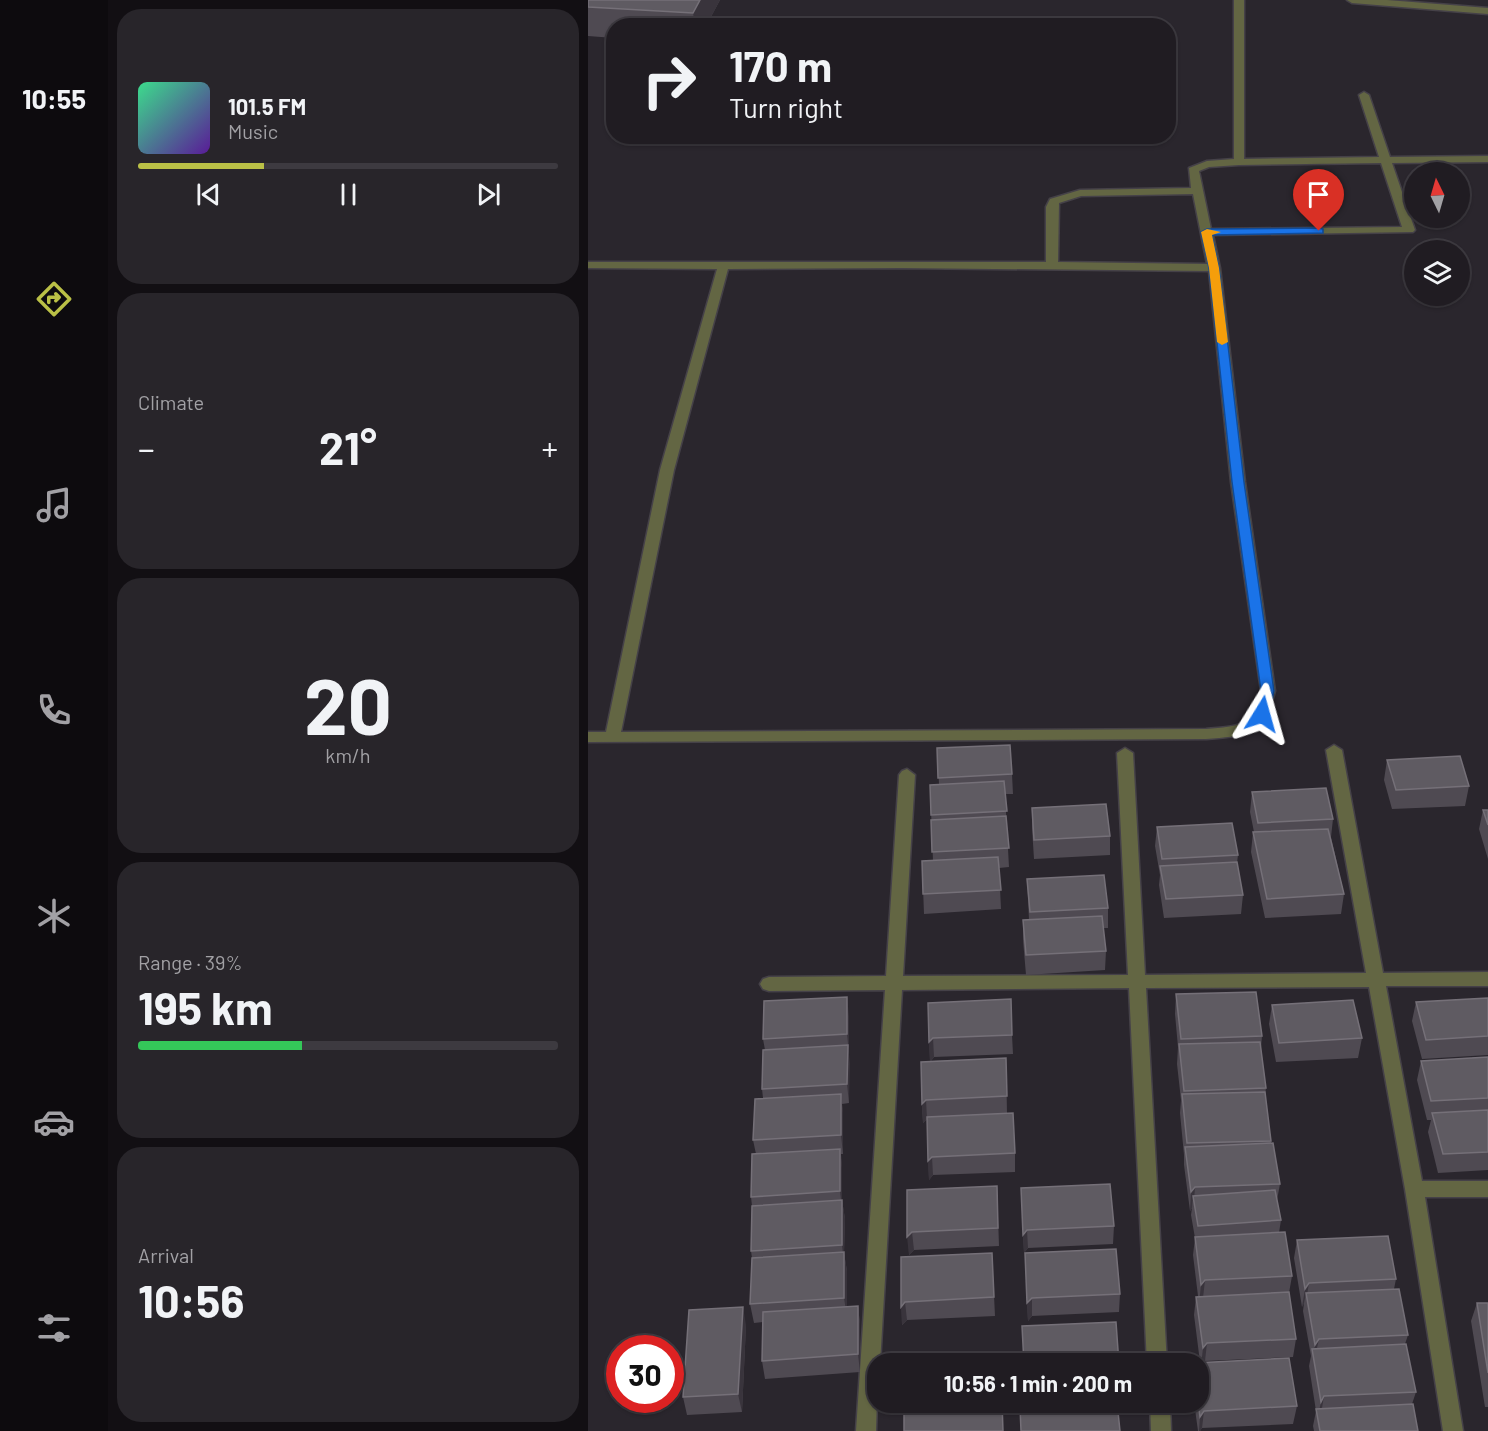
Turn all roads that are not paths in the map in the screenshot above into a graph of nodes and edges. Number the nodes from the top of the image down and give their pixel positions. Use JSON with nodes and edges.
{"nodes":[{"id":1,"x":1239,"y":0,"type":"edge"},
{"id":2,"x":1352,"y":0,"type":"edge"},
{"id":3,"x":1381,"y":1,"type":"edge"},
{"id":4,"x":1488,"y":11,"type":"edge"},
{"id":5,"x":1364,"y":95,"type":"dead end"},
{"id":6,"x":1488,"y":159,"type":"edge"},
{"id":7,"x":1384,"y":161,"type":"junction"},
{"id":8,"x":1239,"y":162,"type":"junction"},
{"id":9,"x":1197,"y":191,"type":"junction"},
{"id":10,"x":1207,"y":232,"type":"junction"},
{"id":11,"x":1052,"y":263,"type":"junction"},
{"id":12,"x":588,"y":265,"type":"edge"},
{"id":13,"x":723,"y":267,"type":"junction"},
{"id":14,"x":1214,"y":268,"type":"junction"},
{"id":15,"x":588,"y":737,"type":"edge"},
{"id":16,"x":612,"y":737,"type":"junction"},
{"id":17,"x":1334,"y":750,"type":"dead end"},
{"id":18,"x":1125,"y":753,"type":"dead end"},
{"id":19,"x":908,"y":775,"type":"dead end"},
{"id":20,"x":1488,"y":979,"type":"edge"},
{"id":21,"x":1376,"y":980,"type":"junction"},
{"id":22,"x":1136,"y":981,"type":"junction"},
{"id":23,"x":893,"y":982,"type":"junction"},
{"id":24,"x":769,"y":984,"type":"dead end"},
{"id":25,"x":1414,"y":1189,"type":"junction"},
{"id":26,"x":1488,"y":1189,"type":"edge"},
{"id":27,"x":1156,"y":1353,"type":"edge"},
{"id":28,"x":1160,"y":1413,"type":"edge"},
{"id":29,"x":866,"y":1431,"type":"edge"},
{"id":30,"x":1161,"y":1431,"type":"edge"},
{"id":31,"x":1454,"y":1431,"type":"edge"}],
"edges":[{"from":1,"to":8,"type":"street"},
{"from":2,"to":3,"type":"street"},
{"from":3,"to":4,"type":"street"},
{"from":5,"to":7,"type":"street"},
{"from":6,"to":7,"type":"street"},
{"from":7,"to":8,"type":"street"},
{"from":7,"to":10,"type":"street"},
{"from":8,"to":9,"type":"street"},
{"from":9,"to":10,"type":"street"},
{"from":9,"to":11,"type":"street"},
{"from":10,"to":14,"type":"street"},
{"from":11,"to":13,"type":"street"},
{"from":11,"to":14,"type":"street"},
{"from":12,"to":13,"type":"street"},
{"from":13,"to":16,"type":"street"},
{"from":14,"to":16,"type":"street"},
{"from":15,"to":16,"type":"street"},
{"from":17,"to":21,"type":"street"},
{"from":18,"to":22,"type":"street"},
{"from":19,"to":23,"type":"street"},
{"from":20,"to":21,"type":"street"},
{"from":21,"to":22,"type":"street"},
{"from":21,"to":25,"type":"street"},
{"from":22,"to":23,"type":"street"},
{"from":22,"to":27,"type":"street"},
{"from":23,"to":24,"type":"street"},
{"from":23,"to":29,"type":"street"},
{"from":25,"to":26,"type":"street"},
{"from":25,"to":31,"type":"street"},
{"from":28,"to":30,"type":"street"}]}
